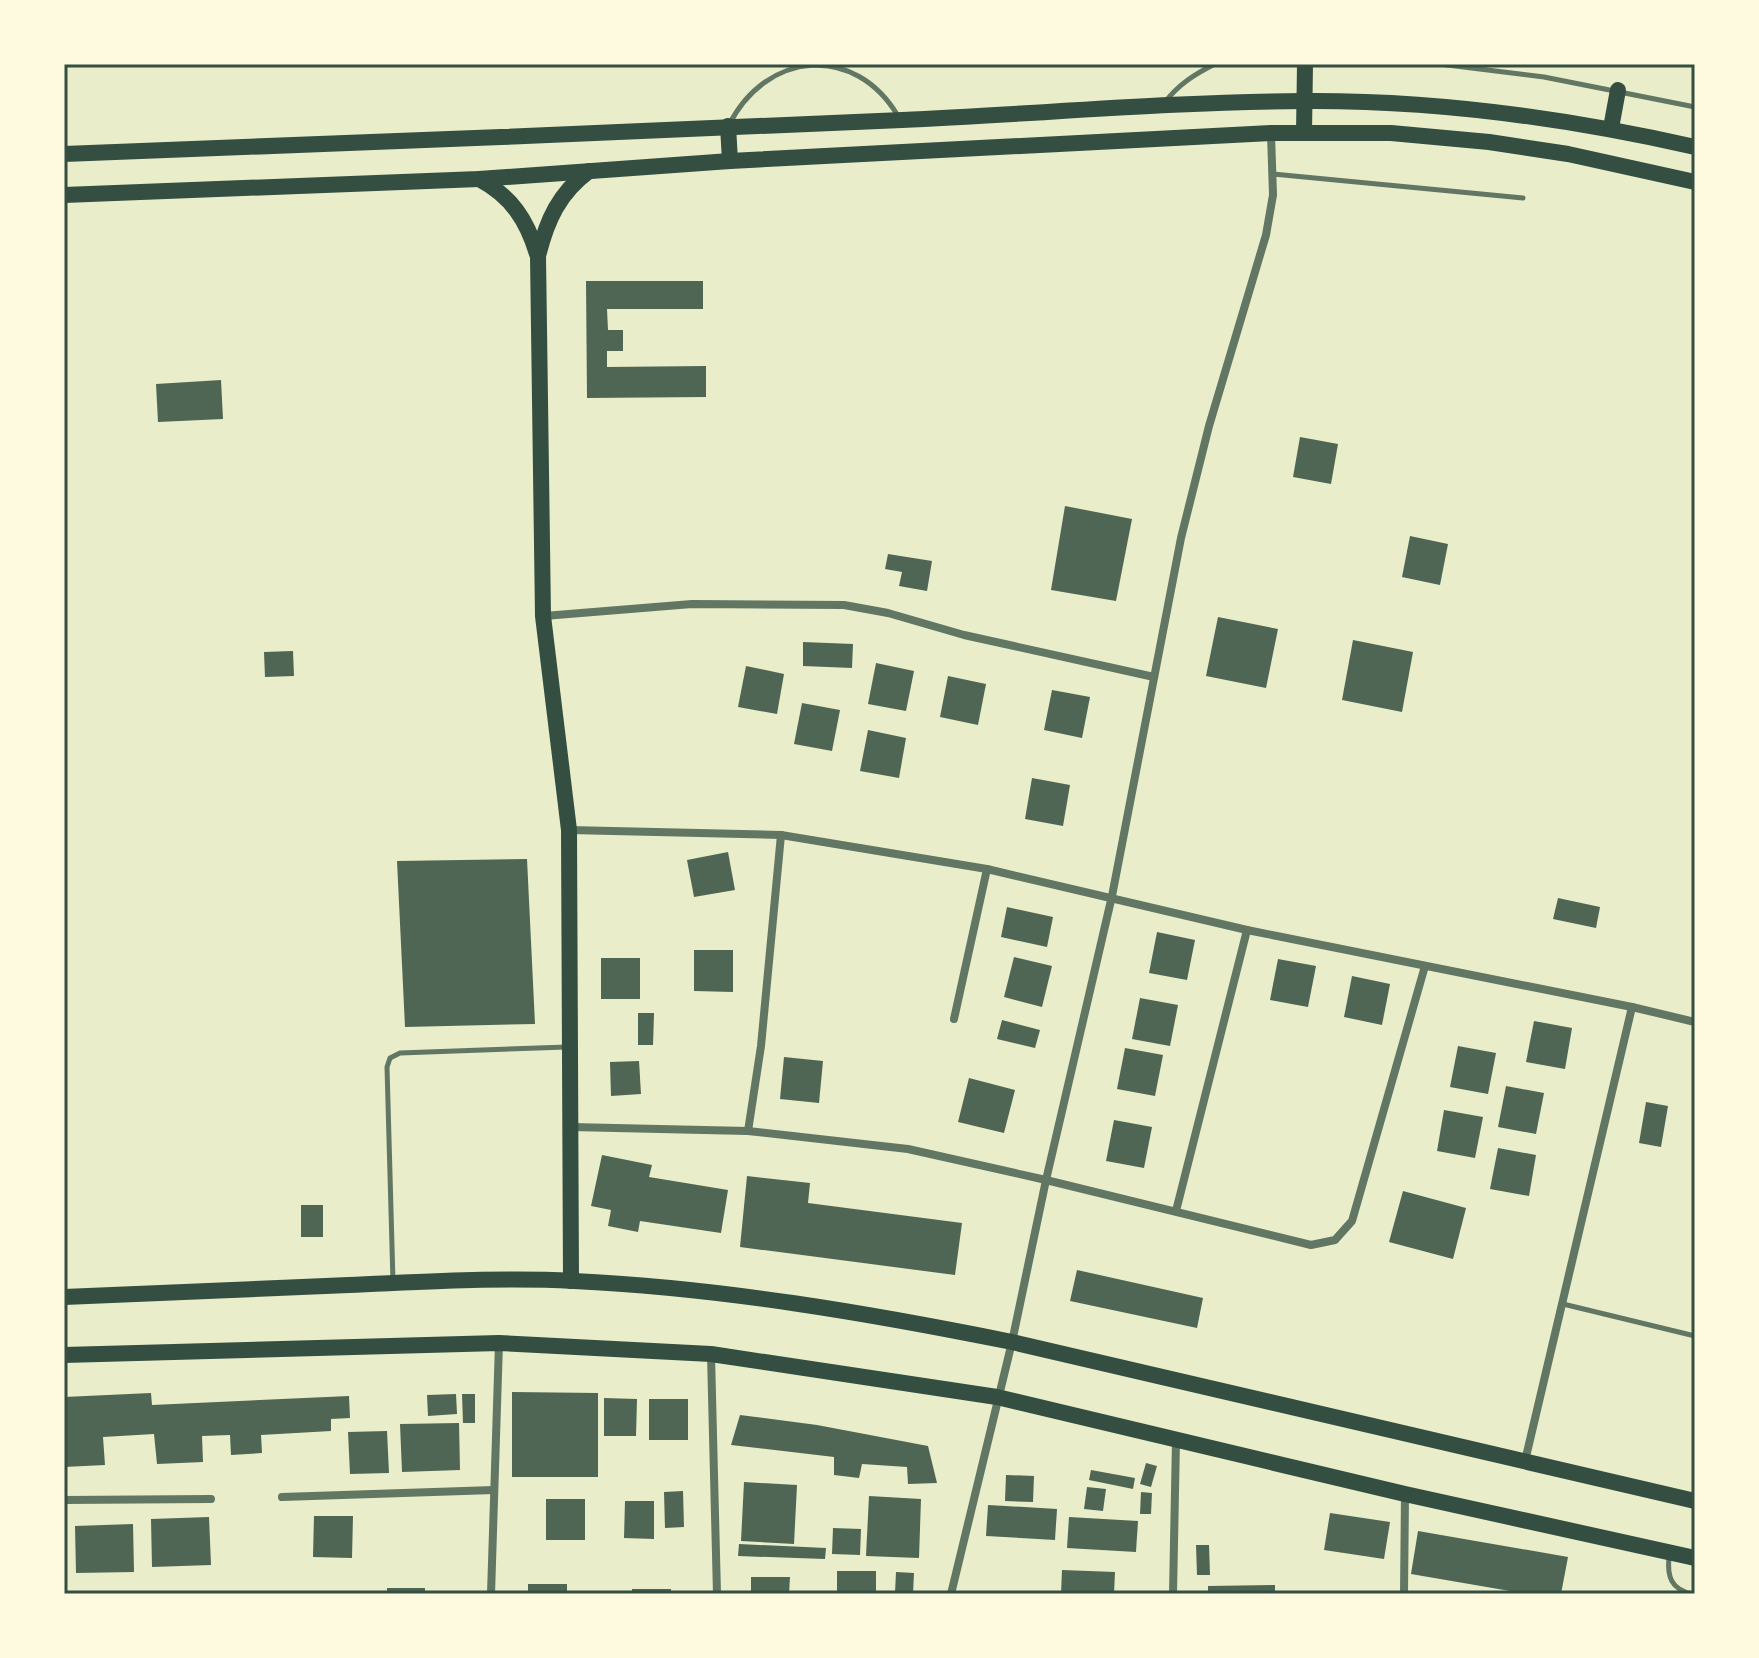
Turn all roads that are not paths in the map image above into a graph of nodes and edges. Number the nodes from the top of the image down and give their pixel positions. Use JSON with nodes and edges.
{"nodes":[{"id":1,"x":1215,"y":64,"type":"edge"},
{"id":2,"x":1305,"y":64,"type":"edge"},
{"id":3,"x":1439,"y":64,"type":"edge"},
{"id":4,"x":1618,"y":90,"type":"junction"},
{"id":5,"x":1304,"y":101,"type":"junction"},
{"id":6,"x":1162,"y":106,"type":"junction"},
{"id":7,"x":1695,"y":107,"type":"edge"},
{"id":8,"x":901,"y":120,"type":"junction"},
{"id":9,"x":728,"y":126,"type":"junction"},
{"id":10,"x":1611,"y":128,"type":"junction"},
{"id":11,"x":1271,"y":133,"type":"junction"},
{"id":12,"x":1304,"y":133,"type":"junction"},
{"id":13,"x":1695,"y":147,"type":"edge"},
{"id":14,"x":64,"y":154,"type":"edge"},
{"id":15,"x":730,"y":161,"type":"junction"},
{"id":16,"x":589,"y":171,"type":"junction"},
{"id":17,"x":1273,"y":174,"type":"junction"},
{"id":18,"x":479,"y":179,"type":"junction"},
{"id":19,"x":1695,"y":182,"type":"edge"},
{"id":20,"x":64,"y":195,"type":"edge"},
{"id":21,"x":1523,"y":198,"type":"dead end"},
{"id":22,"x":538,"y":256,"type":"junction"},
{"id":23,"x":543,"y":616,"type":"junction"},
{"id":24,"x":1154,"y":677,"type":"junction"},
{"id":25,"x":569,"y":830,"type":"junction"},
{"id":26,"x":781,"y":835,"type":"junction"},
{"id":27,"x":987,"y":869,"type":"junction"},
{"id":28,"x":1112,"y":896,"type":"junction"},
{"id":29,"x":1247,"y":930,"type":"junction"},
{"id":30,"x":1425,"y":966,"type":"junction"},
{"id":31,"x":1632,"y":1007,"type":"junction"},
{"id":32,"x":954,"y":1019,"type":"dead end"},
{"id":33,"x":1695,"y":1022,"type":"edge"},
{"id":34,"x":572,"y":1047,"type":"junction"},
{"id":35,"x":571,"y":1127,"type":"junction"},
{"id":36,"x":748,"y":1131,"type":"junction"},
{"id":37,"x":1046,"y":1180,"type":"junction"},
{"id":38,"x":1176,"y":1211,"type":"junction"},
{"id":39,"x":571,"y":1281,"type":"junction"},
{"id":40,"x":393,"y":1283,"type":"junction"},
{"id":41,"x":64,"y":1297,"type":"edge"},
{"id":42,"x":1562,"y":1304,"type":"junction"},
{"id":43,"x":1695,"y":1336,"type":"edge"},
{"id":44,"x":1012,"y":1342,"type":"junction"},
{"id":45,"x":499,"y":1343,"type":"junction"},
{"id":46,"x":711,"y":1354,"type":"junction"},
{"id":47,"x":64,"y":1355,"type":"edge"},
{"id":48,"x":997,"y":1397,"type":"junction"},
{"id":49,"x":1176,"y":1440,"type":"junction"},
{"id":50,"x":1525,"y":1461,"type":"junction"},
{"id":51,"x":494,"y":1490,"type":"junction"},
{"id":52,"x":1405,"y":1494,"type":"junction"},
{"id":53,"x":282,"y":1497,"type":"dead end"},
{"id":54,"x":211,"y":1499,"type":"dead end"},
{"id":55,"x":64,"y":1500,"type":"edge"},
{"id":56,"x":1695,"y":1501,"type":"edge"},
{"id":57,"x":1670,"y":1552,"type":"junction"},
{"id":58,"x":1695,"y":1558,"type":"edge"},
{"id":59,"x":491,"y":1594,"type":"edge"},
{"id":60,"x":717,"y":1594,"type":"edge"},
{"id":61,"x":951,"y":1594,"type":"edge"},
{"id":62,"x":1173,"y":1594,"type":"edge"},
{"id":63,"x":1404,"y":1594,"type":"edge"},
{"id":64,"x":1692,"y":1594,"type":"edge"}],
"edges":[{"from":1,"to":6,"type":"lane"},
{"from":2,"to":5,"type":"main road"},
{"from":3,"to":4,"type":"lane"},
{"from":4,"to":7,"type":"lane"},
{"from":4,"to":10,"type":"main road"},
{"from":5,"to":6,"type":"main road"},
{"from":5,"to":10,"type":"main road"},
{"from":5,"to":12,"type":"main road"},
{"from":6,"to":8,"type":"main road"},
{"from":8,"to":9,"type":"main road"},
{"from":8,"to":9,"type":"lane"},
{"from":9,"to":14,"type":"main road"},
{"from":9,"to":15,"type":"main road"},
{"from":10,"to":13,"type":"main road"},
{"from":11,"to":12,"type":"main road"},
{"from":11,"to":15,"type":"main road"},
{"from":11,"to":17,"type":"street"},
{"from":12,"to":19,"type":"main road"},
{"from":15,"to":16,"type":"main road"},
{"from":16,"to":18,"type":"main road"},
{"from":16,"to":22,"type":"main road"},
{"from":17,"to":21,"type":"lane"},
{"from":17,"to":24,"type":"street"},
{"from":18,"to":20,"type":"main road"},
{"from":18,"to":22,"type":"main road"},
{"from":22,"to":23,"type":"main road"},
{"from":23,"to":24,"type":"street"},
{"from":23,"to":25,"type":"main road"},
{"from":24,"to":28,"type":"street"},
{"from":25,"to":26,"type":"street"},
{"from":25,"to":34,"type":"main road"},
{"from":26,"to":27,"type":"street"},
{"from":26,"to":36,"type":"street"},
{"from":27,"to":28,"type":"street"},
{"from":27,"to":32,"type":"street"},
{"from":28,"to":29,"type":"street"},
{"from":28,"to":37,"type":"street"},
{"from":29,"to":30,"type":"street"},
{"from":29,"to":38,"type":"street"},
{"from":30,"to":31,"type":"street"},
{"from":30,"to":38,"type":"street"},
{"from":31,"to":33,"type":"street"},
{"from":31,"to":42,"type":"street"},
{"from":34,"to":35,"type":"main road"},
{"from":34,"to":40,"type":"lane"},
{"from":35,"to":36,"type":"street"},
{"from":35,"to":39,"type":"main road"},
{"from":36,"to":37,"type":"street"},
{"from":37,"to":38,"type":"street"},
{"from":37,"to":44,"type":"street"},
{"from":39,"to":40,"type":"main road"},
{"from":39,"to":44,"type":"main road"},
{"from":40,"to":41,"type":"main road"},
{"from":42,"to":43,"type":"lane"},
{"from":42,"to":50,"type":"street"},
{"from":44,"to":48,"type":"street"},
{"from":44,"to":50,"type":"main road"},
{"from":45,"to":46,"type":"main road"},
{"from":45,"to":47,"type":"main road"},
{"from":45,"to":51,"type":"street"},
{"from":46,"to":48,"type":"main road"},
{"from":46,"to":60,"type":"street"},
{"from":48,"to":49,"type":"main road"},
{"from":48,"to":61,"type":"street"},
{"from":49,"to":52,"type":"main road"},
{"from":49,"to":62,"type":"street"},
{"from":50,"to":56,"type":"main road"},
{"from":51,"to":53,"type":"street"},
{"from":51,"to":59,"type":"street"},
{"from":52,"to":57,"type":"main road"},
{"from":52,"to":63,"type":"street"},
{"from":54,"to":55,"type":"street"},
{"from":57,"to":58,"type":"main road"},
{"from":57,"to":64,"type":"lane"}]}
